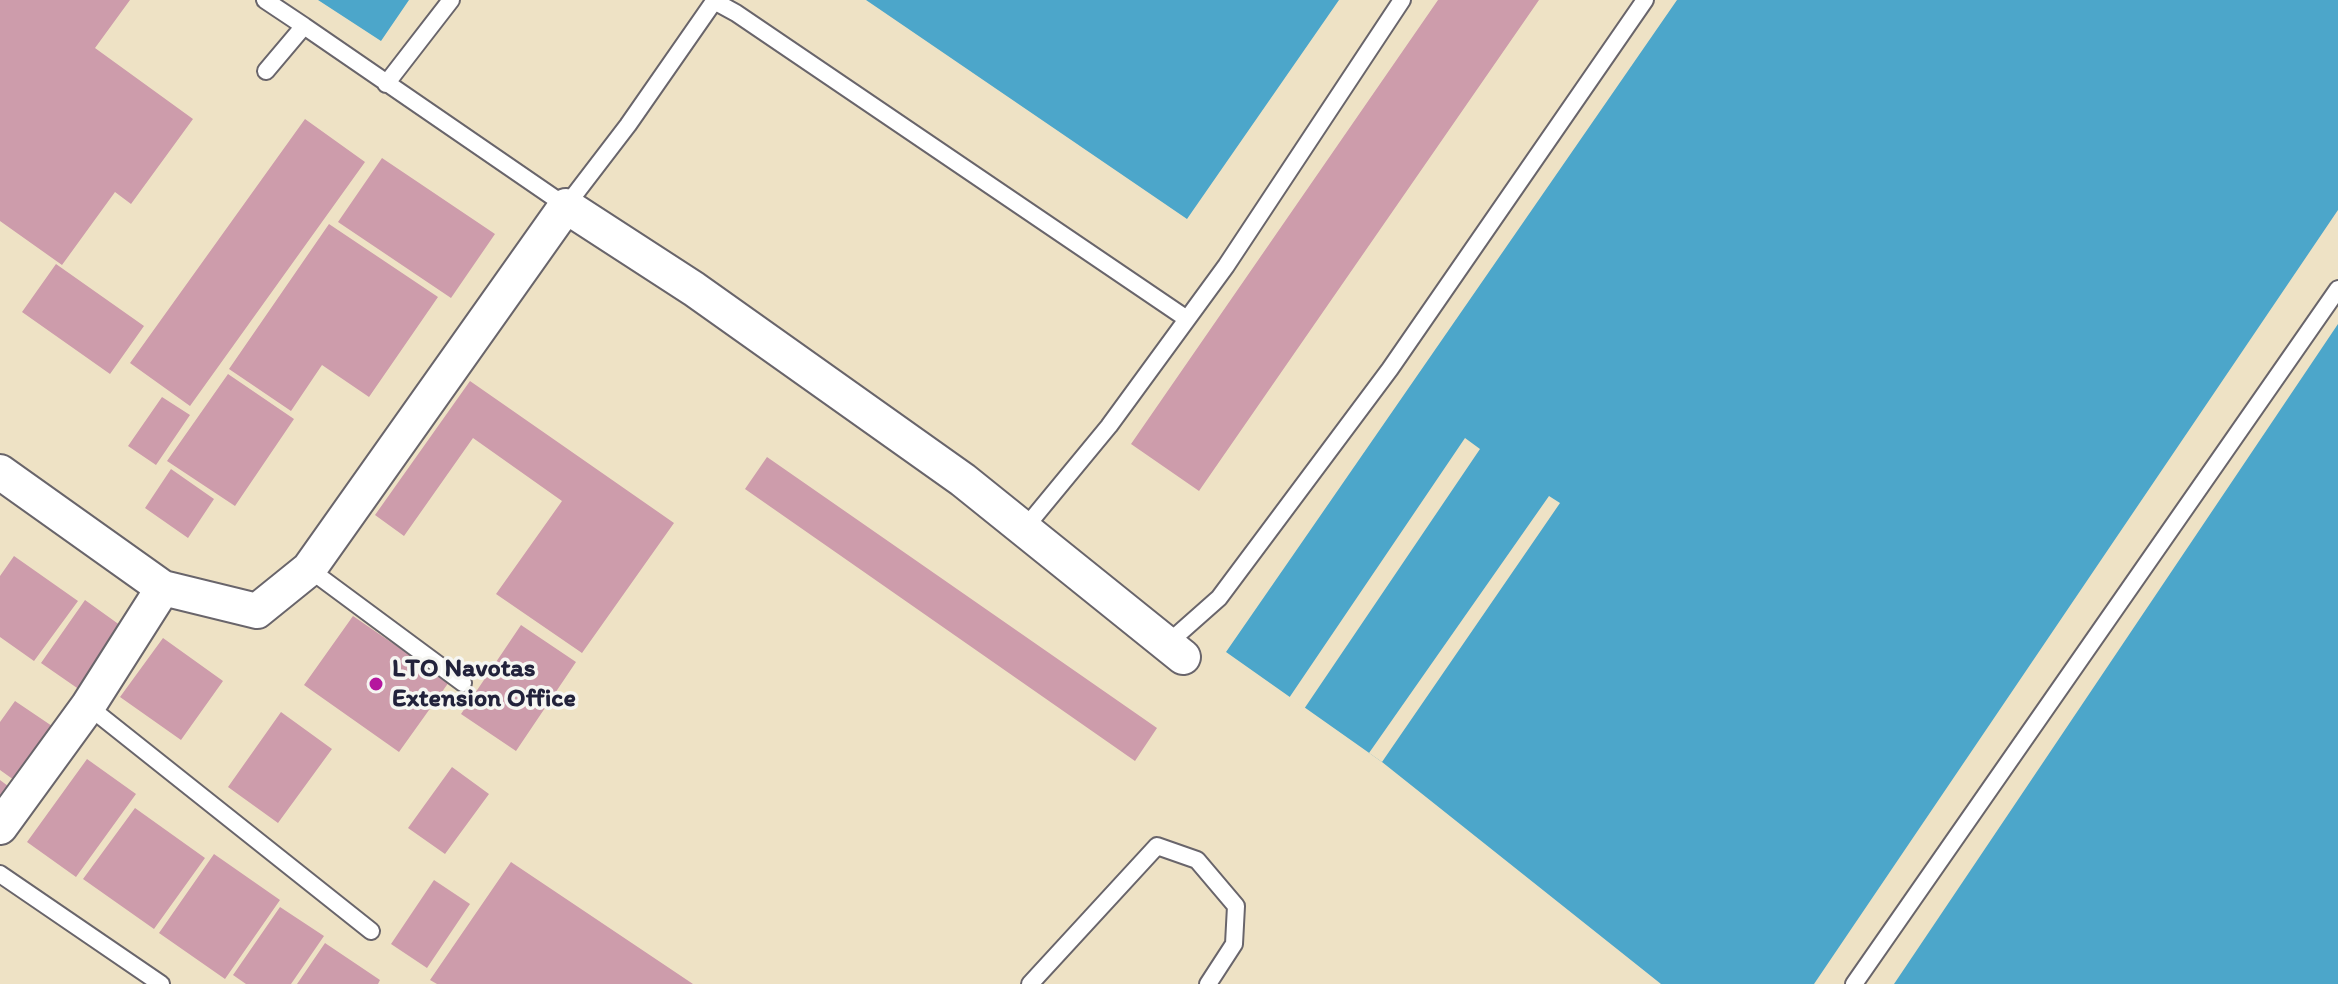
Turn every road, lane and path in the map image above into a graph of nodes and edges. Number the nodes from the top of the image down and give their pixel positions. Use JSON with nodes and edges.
{"nodes":[{"id":1,"x":265,"y":0,"type":"edge"},
{"id":2,"x":451,"y":0,"type":"edge"},
{"id":3,"x":1402,"y":0,"type":"edge"},
{"id":4,"x":1645,"y":0,"type":"edge"},
{"id":5,"x":714,"y":1,"type":"edge"},
{"id":6,"x":304,"y":26,"type":"junction"},
{"id":7,"x":266,"y":71,"type":"dead end"},
{"id":8,"x":386,"y":84,"type":"junction"},
{"id":9,"x":566,"y":206,"type":"junction"},
{"id":10,"x":2338,"y":289,"type":"edge"},
{"id":11,"x":1187,"y":319,"type":"junction"},
{"id":12,"x":0,"y":472,"type":"edge"},
{"id":13,"x":1024,"y":529,"type":"junction"},
{"id":14,"x":309,"y":569,"type":"junction"},
{"id":15,"x":163,"y":588,"type":"junction"},
{"id":16,"x":1175,"y":650,"type":"joint"},
{"id":17,"x":463,"y":683,"type":"dead end"},
{"id":18,"x":88,"y":706,"type":"junction"},
{"id":19,"x":0,"y":827,"type":"edge"},
{"id":20,"x":0,"y":874,"type":"edge"},
{"id":21,"x":371,"y":931,"type":"dead end"},
{"id":22,"x":161,"y":984,"type":"edge"},
{"id":23,"x":1030,"y":984,"type":"edge"},
{"id":24,"x":1208,"y":984,"type":"edge"},
{"id":25,"x":1854,"y":984,"type":"edge"}],
"edges":[{"from":1,"to":6,"type":"lane"},
{"from":2,"to":8,"type":"lane"},
{"from":3,"to":11,"type":"lane"},
{"from":4,"to":16,"type":"lane"},
{"from":5,"to":9,"type":"lane"},
{"from":5,"to":11,"type":"lane"},
{"from":6,"to":7,"type":"lane"},
{"from":6,"to":8,"type":"lane"},
{"from":8,"to":9,"type":"lane"},
{"from":9,"to":13,"type":"street"},
{"from":9,"to":14,"type":"street"},
{"from":10,"to":25,"type":"lane"},
{"from":11,"to":13,"type":"lane"},
{"from":12,"to":15,"type":"street"},
{"from":13,"to":16,"type":"street"},
{"from":14,"to":15,"type":"street"},
{"from":14,"to":17,"type":"lane"},
{"from":15,"to":18,"type":"street"},
{"from":18,"to":19,"type":"street"},
{"from":18,"to":21,"type":"lane"},
{"from":20,"to":22,"type":"lane"},
{"from":23,"to":24,"type":"lane"}]}
